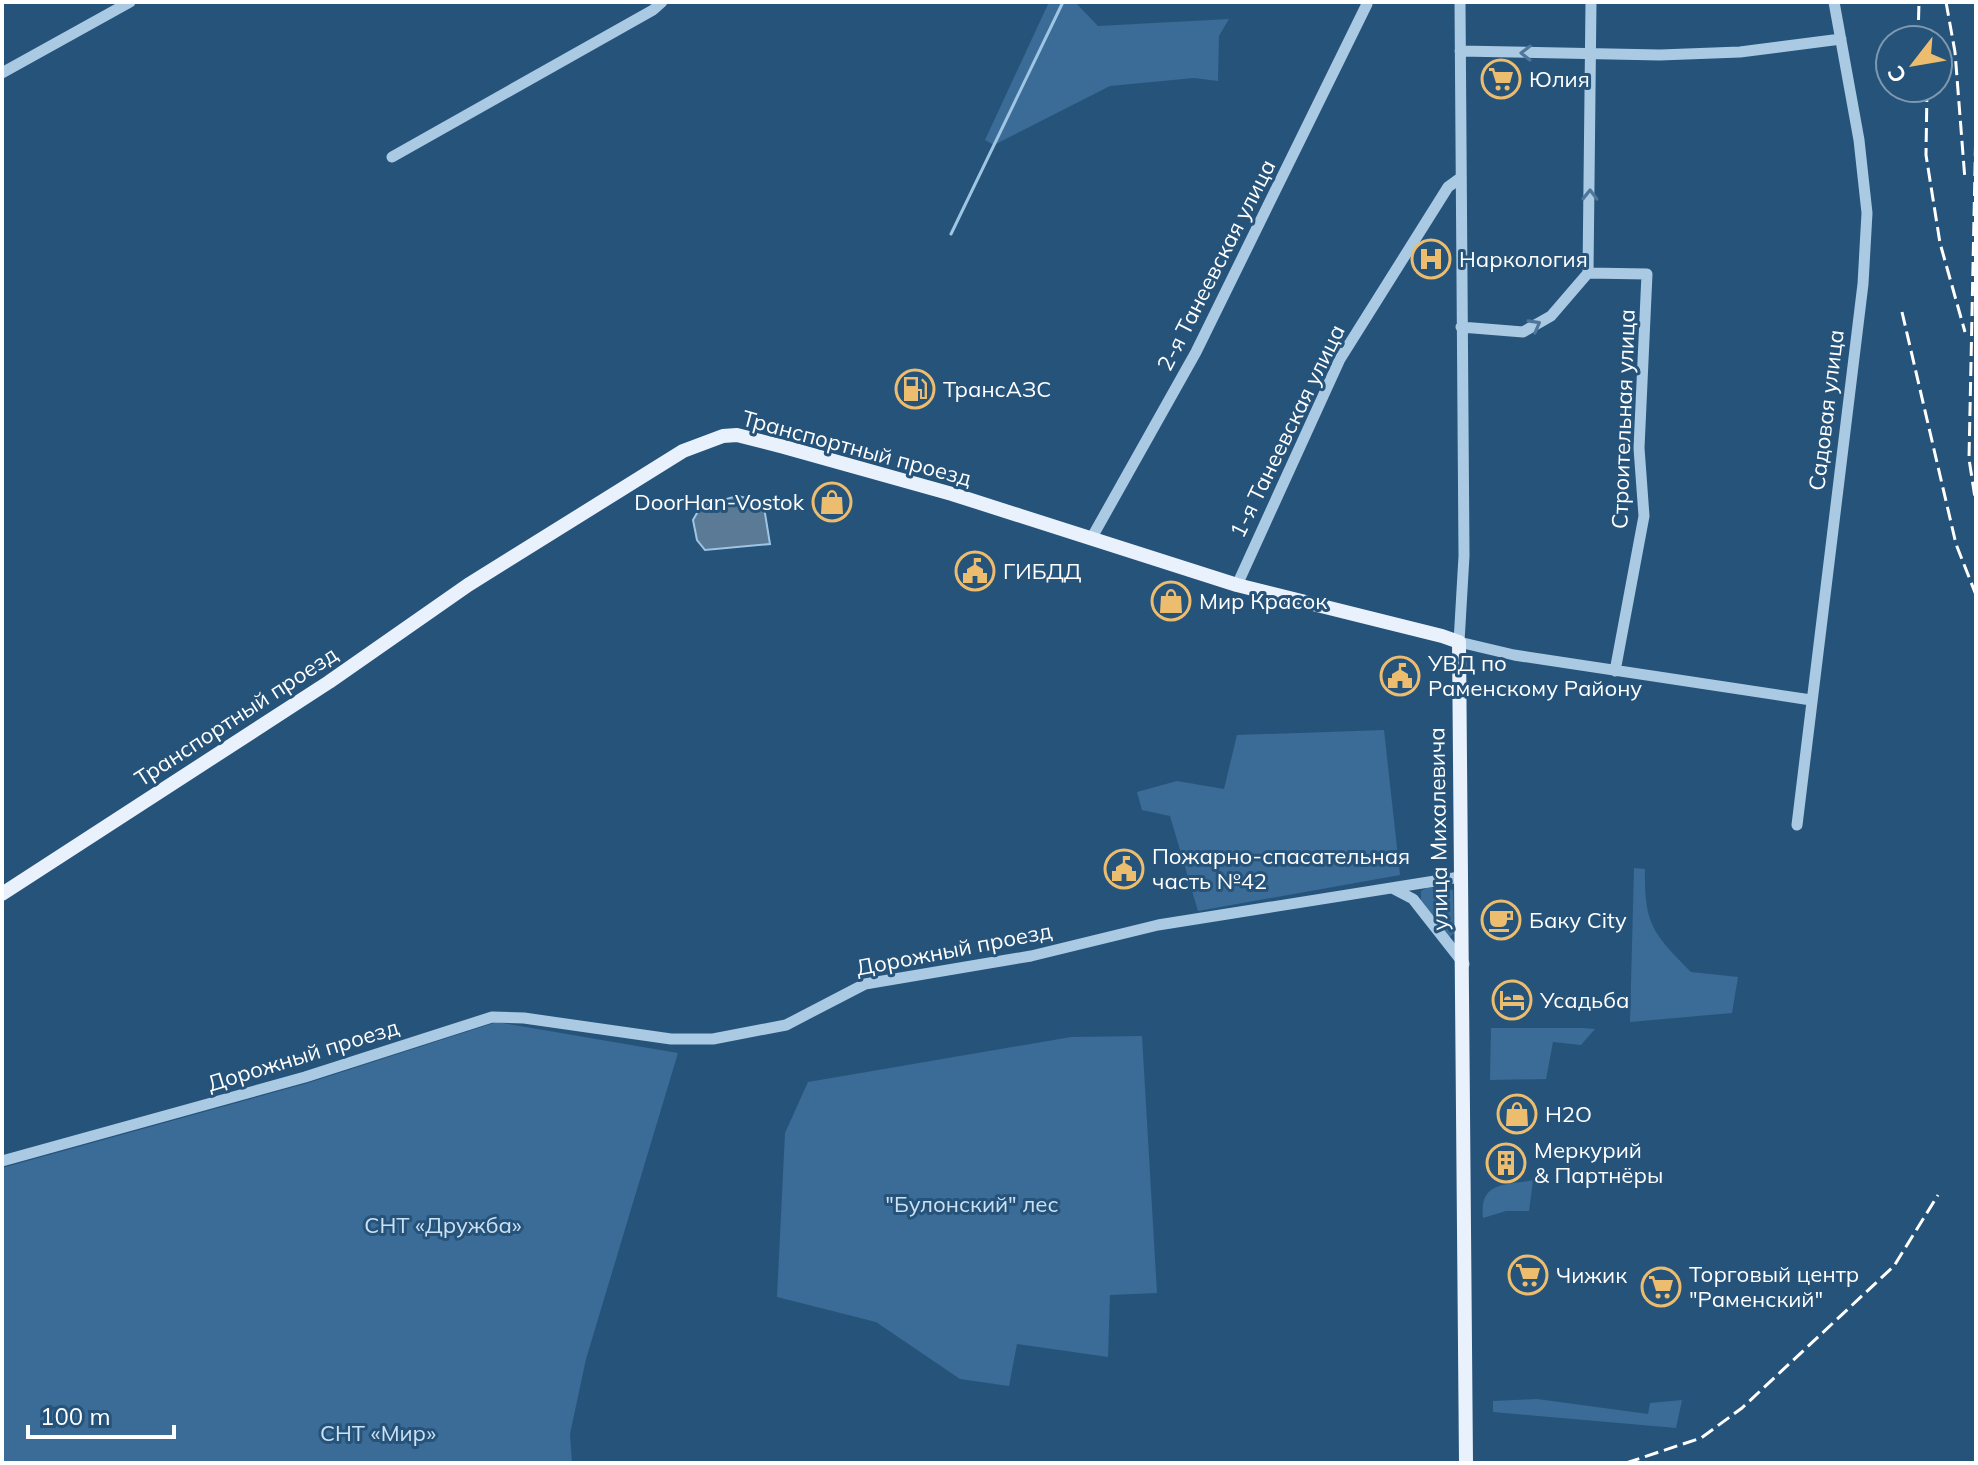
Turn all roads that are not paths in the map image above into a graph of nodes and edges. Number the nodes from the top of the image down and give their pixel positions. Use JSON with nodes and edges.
{"nodes":[{"id":1,"x":130,"y":2,"type":"edge"},
{"id":2,"x":662,"y":2,"type":"edge"},
{"id":3,"x":1460,"y":2,"type":"edge"},
{"id":4,"x":1591,"y":2,"type":"edge"},
{"id":5,"x":1834,"y":2,"type":"edge"},
{"id":6,"x":1367,"y":4,"type":"edge"},
{"id":7,"x":1841,"y":39,"type":"junction"},
{"id":8,"x":1460,"y":51,"type":"junction"},
{"id":9,"x":1593,"y":54,"type":"junction"},
{"id":10,"x":2,"y":73,"type":"edge"},
{"id":11,"x":392,"y":157,"type":"dead end"},
{"id":12,"x":1459,"y":179,"type":"junction"},
{"id":13,"x":1588,"y":273,"type":"junction"},
{"id":14,"x":1461,"y":327,"type":"junction"},
{"id":15,"x":1091,"y":539,"type":"junction"},
{"id":16,"x":1237,"y":585,"type":"junction"},
{"id":17,"x":1459,"y":642,"type":"junction"},
{"id":18,"x":1615,"y":671,"type":"junction"},
{"id":19,"x":1811,"y":700,"type":"junction"},
{"id":20,"x":1797,"y":825,"type":"dead end"},
{"id":21,"x":1460,"y":877,"type":"junction"},
{"id":22,"x":1379,"y":887,"type":"junction"},
{"id":23,"x":2,"y":894,"type":"edge"},
{"id":24,"x":1464,"y":964,"type":"junction"},
{"id":25,"x":2,"y":1161,"type":"edge"},
{"id":26,"x":1466,"y":1463,"type":"edge"}],
"edges":[{"from":1,"to":10,"type":"street"},
{"from":2,"to":11,"type":"street"},
{"from":3,"to":8,"type":"street","name":"улица Михалевича"},
{"from":4,"to":9,"type":"street"},
{"from":5,"to":7,"type":"street","name":"Садовая улица"},
{"from":6,"to":15,"type":"street","name":"2-я Танеевская улица"},
{"from":7,"to":9,"type":"street"},
{"from":7,"to":19,"type":"street","name":"Садовая улица"},
{"from":9,"to":8,"type":"street","one_way":true},
{"from":8,"to":12,"type":"street","name":"улица Михалевича"},
{"from":13,"to":9,"type":"street","one_way":true},
{"from":12,"to":14,"type":"street","name":"улица Михалевича"},
{"from":12,"to":16,"type":"street","name":"1-я Танеевская улица"},
{"from":14,"to":13,"type":"street","one_way":true},
{"from":13,"to":18,"type":"street","name":"Строительная улица"},
{"from":14,"to":17,"type":"street","name":"улица Михалевича"},
{"from":15,"to":16,"type":"main road","name":"Транспортный проезд"},
{"from":15,"to":23,"type":"main road","name":"Транспортный проезд"},
{"from":16,"to":17,"type":"main road","name":"Транспортный проезд"},
{"from":17,"to":18,"type":"street","name":"Транспортный проезд"},
{"from":17,"to":21,"type":"main road","name":"улица Михалевича"},
{"from":18,"to":19,"type":"street","name":"Транспортный проезд"},
{"from":19,"to":20,"type":"street","name":"Садовая улица"},
{"from":21,"to":22,"type":"street","name":"Дорожный проезд"},
{"from":21,"to":24,"type":"main road","name":"улица Михалевича"},
{"from":22,"to":24,"type":"street"},
{"from":22,"to":25,"type":"street","name":"Дорожный проезд"},
{"from":24,"to":26,"type":"main road","name":"улица Михалевича"}]}
